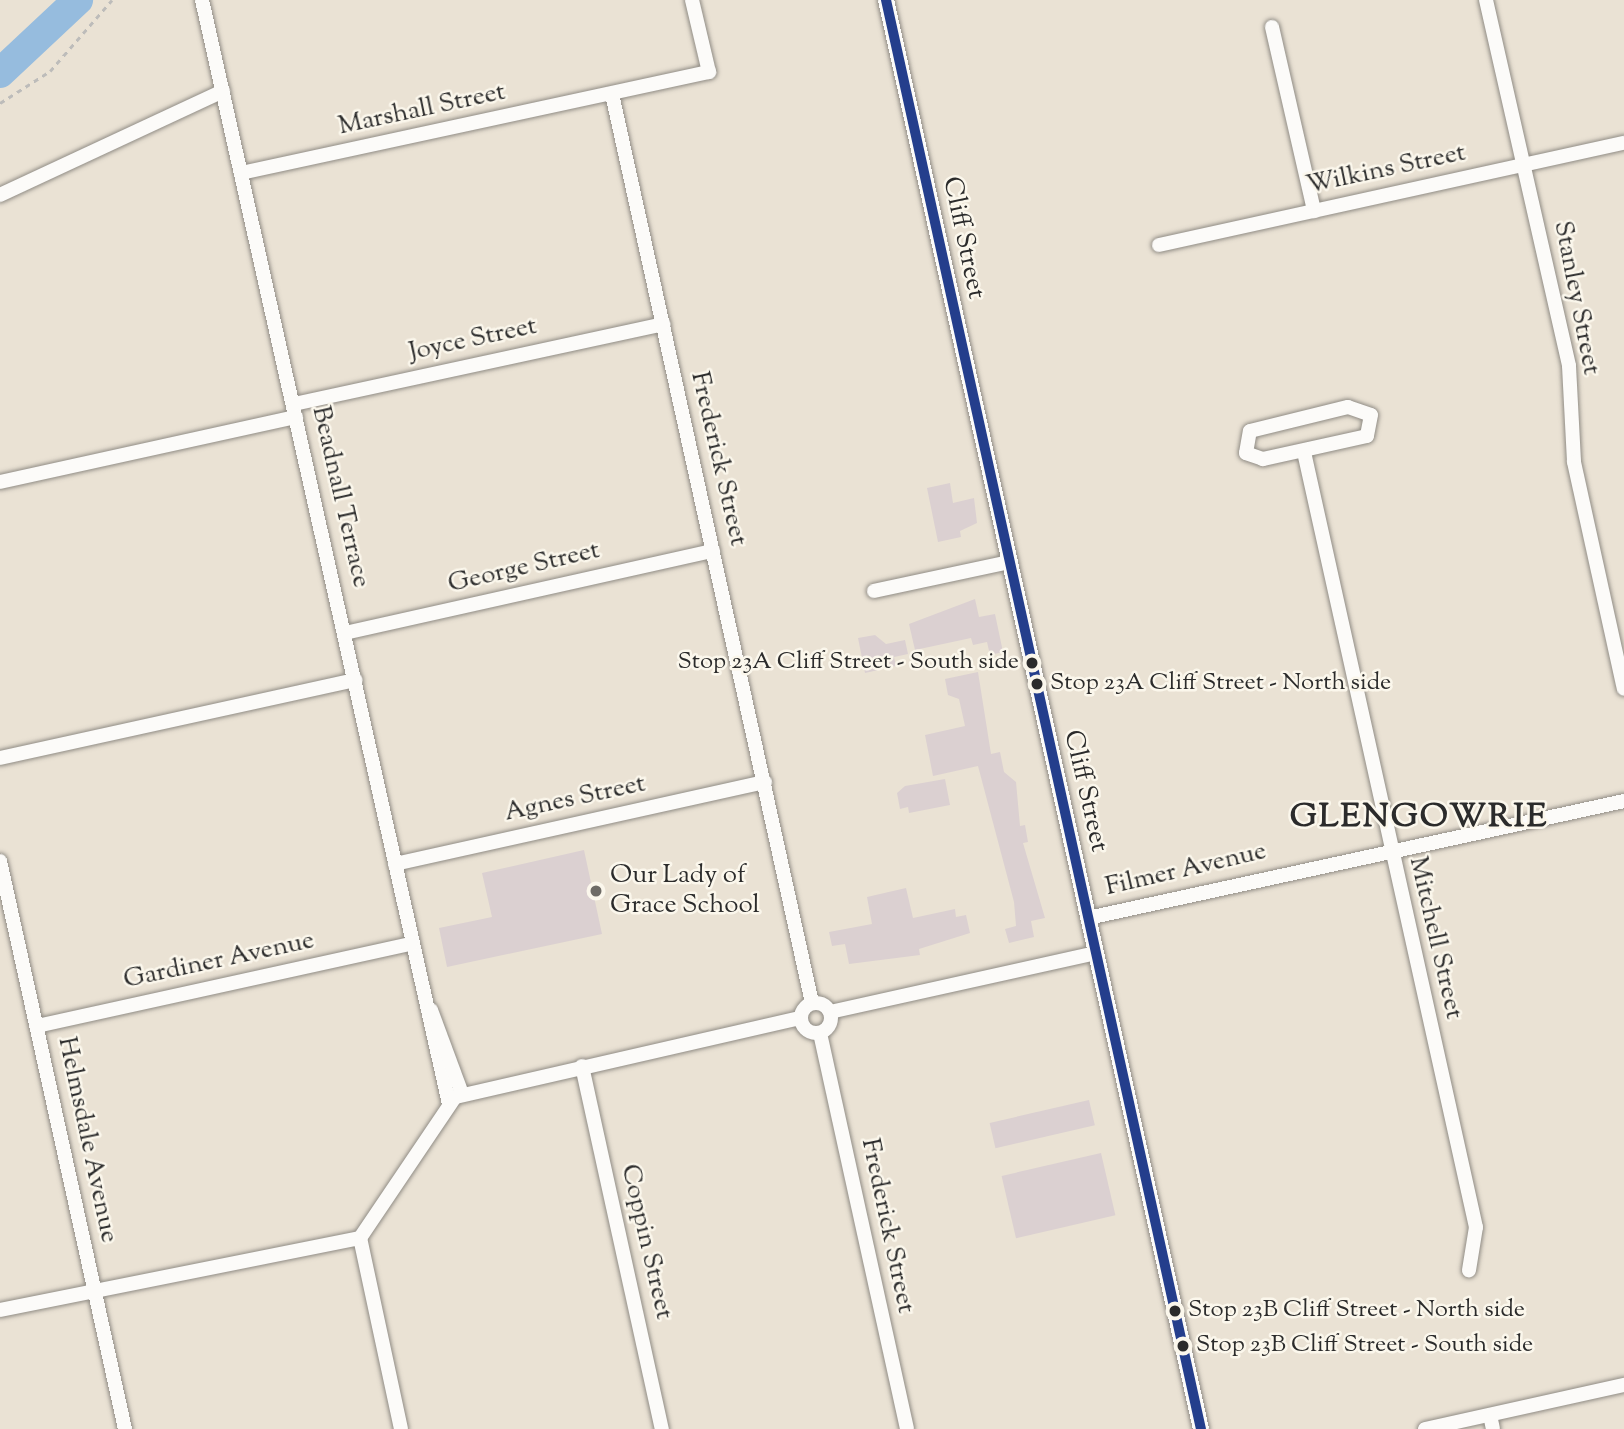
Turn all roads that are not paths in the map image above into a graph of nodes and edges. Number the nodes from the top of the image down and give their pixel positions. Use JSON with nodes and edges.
{"nodes":[{"id":1,"x":202,"y":0,"type":"edge"},
{"id":2,"x":692,"y":0,"type":"edge"},
{"id":3,"x":886,"y":0,"type":"edge"},
{"id":4,"x":1486,"y":0,"type":"edge"},
{"id":5,"x":1272,"y":27,"type":"dead end"},
{"id":6,"x":223,"y":91,"type":"junction"},
{"id":7,"x":612,"y":94,"type":"junction"},
{"id":8,"x":1624,"y":143,"type":"edge"},
{"id":9,"x":1523,"y":165,"type":"junction"},
{"id":10,"x":242,"y":173,"type":"junction"},
{"id":11,"x":0,"y":195,"type":"edge"},
{"id":12,"x":1314,"y":211,"type":"junction"},
{"id":13,"x":1159,"y":245,"type":"dead end"},
{"id":14,"x":663,"y":324,"type":"junction"},
{"id":15,"x":295,"y":410,"type":"junction"},
{"id":16,"x":1304,"y":452,"type":"junction"},
{"id":17,"x":0,"y":482,"type":"edge"},
{"id":18,"x":713,"y":551,"type":"junction"},
{"id":19,"x":1009,"y":562,"type":"junction"},
{"id":20,"x":874,"y":591,"type":"dead end"},
{"id":21,"x":345,"y":633,"type":"junction"},
{"id":22,"x":356,"y":680,"type":"junction"},
{"id":23,"x":1624,"y":689,"type":"edge"},
{"id":24,"x":0,"y":758,"type":"edge"},
{"id":25,"x":765,"y":782,"type":"junction"},
{"id":26,"x":1624,"y":801,"type":"edge"},
{"id":27,"x":1389,"y":848,"type":"junction"},
{"id":28,"x":0,"y":862,"type":"edge"},
{"id":29,"x":395,"y":864,"type":"junction"},
{"id":30,"x":1088,"y":918,"type":"junction"},
{"id":31,"x":411,"y":944,"type":"junction"},
{"id":32,"x":1097,"y":953,"type":"junction"},
{"id":33,"x":812,"y":1003,"type":"junction"},
{"id":34,"x":429,"y":1006,"type":"junction"},
{"id":35,"x":830,"y":1012,"type":"junction"},
{"id":36,"x":800,"y":1018,"type":"junction"},
{"id":37,"x":37,"y":1026,"type":"junction"},
{"id":38,"x":820,"y":1033,"type":"junction"},
{"id":39,"x":582,"y":1066,"type":"junction"},
{"id":40,"x":461,"y":1094,"type":"junction"},
{"id":41,"x":449,"y":1104,"type":"junction"},
{"id":42,"x":360,"y":1238,"type":"junction"},
{"id":43,"x":1469,"y":1270,"type":"dead end"},
{"id":44,"x":93,"y":1289,"type":"junction"},
{"id":45,"x":0,"y":1310,"type":"edge"},
{"id":46,"x":1624,"y":1385,"type":"edge"},
{"id":47,"x":1492,"y":1422,"type":"edge"},
{"id":48,"x":125,"y":1429,"type":"edge"},
{"id":49,"x":401,"y":1429,"type":"edge"},
{"id":50,"x":662,"y":1429,"type":"edge"},
{"id":51,"x":907,"y":1429,"type":"edge"},
{"id":52,"x":1201,"y":1429,"type":"edge"},
{"id":53,"x":1425,"y":1429,"type":"edge"}],
"edges":[{"from":1,"to":6,"type":"street","name":"Beadnall Terrace"},
{"from":2,"to":7,"type":"street"},
{"from":3,"to":19,"type":"street","name":"Cliff Street"},
{"from":4,"to":9,"type":"street","name":"Stanley Street"},
{"from":5,"to":12,"type":"street"},
{"from":6,"to":10,"type":"street","name":"Beadnall Terrace"},
{"from":6,"to":11,"type":"street"},
{"from":7,"to":10,"type":"street","name":"Marshall Street"},
{"from":7,"to":14,"type":"street","name":"Frederick Street"},
{"from":8,"to":9,"type":"street","name":"Wilkins Street"},
{"from":9,"to":12,"type":"street","name":"Wilkins Street"},
{"from":9,"to":23,"type":"street","name":"Stanley Street"},
{"from":10,"to":15,"type":"street","name":"Beadnall Terrace"},
{"from":12,"to":13,"type":"street","name":"Wilkins Street"},
{"from":14,"to":15,"type":"street","name":"Joyce Street"},
{"from":14,"to":18,"type":"street","name":"Frederick Street"},
{"from":15,"to":17,"type":"street","name":"Joyce Street"},
{"from":15,"to":21,"type":"street","name":"Beadnall Terrace"},
{"from":16,"to":16,"type":"street"},
{"from":16,"to":27,"type":"street","name":"Mitchell Street"},
{"from":18,"to":21,"type":"street","name":"George Street"},
{"from":18,"to":25,"type":"street","name":"Frederick Street"},
{"from":19,"to":20,"type":"street"},
{"from":19,"to":30,"type":"street","name":"Cliff Street"},
{"from":21,"to":22,"type":"street","name":"Beadnall Terrace"},
{"from":22,"to":24,"type":"street"},
{"from":22,"to":29,"type":"street","name":"Beadnall Terrace"},
{"from":25,"to":29,"type":"street","name":"Agnes Street"},
{"from":25,"to":33,"type":"street","name":"Frederick Street"},
{"from":26,"to":27,"type":"street","name":"Filmer Avenue"},
{"from":27,"to":30,"type":"street","name":"Filmer Avenue"},
{"from":27,"to":43,"type":"street","name":"Mitchell Street"},
{"from":28,"to":37,"type":"street","name":"Helmsdale Avenue"},
{"from":29,"to":31,"type":"street","name":"Beadnall Terrace"},
{"from":30,"to":32,"type":"street","name":"Cliff Street"},
{"from":31,"to":34,"type":"street","name":"Beadnall Terrace"},
{"from":31,"to":37,"type":"street","name":"Gardiner Avenue"},
{"from":32,"to":35,"type":"street"},
{"from":32,"to":52,"type":"street","name":"Cliff Street"},
{"from":33,"to":35,"type":"street"},
{"from":33,"to":36,"type":"street"},
{"from":34,"to":40,"type":"street","name":"Beadnall Terrace"},
{"from":34,"to":41,"type":"street","name":"Beadnall Terrace"},
{"from":35,"to":38,"type":"street"},
{"from":36,"to":38,"type":"street"},
{"from":36,"to":39,"type":"street"},
{"from":37,"to":44,"type":"street","name":"Helmsdale Avenue"},
{"from":38,"to":51,"type":"street","name":"Frederick Street"},
{"from":39,"to":40,"type":"street"},
{"from":39,"to":50,"type":"street","name":"Coppin Street"},
{"from":40,"to":41,"type":"street"},
{"from":41,"to":42,"type":"street"},
{"from":42,"to":44,"type":"street"},
{"from":42,"to":49,"type":"street"},
{"from":44,"to":45,"type":"street"},
{"from":44,"to":48,"type":"street","name":"Helmsdale Avenue"},
{"from":46,"to":47,"type":"street"},
{"from":47,"to":53,"type":"street"}]}
